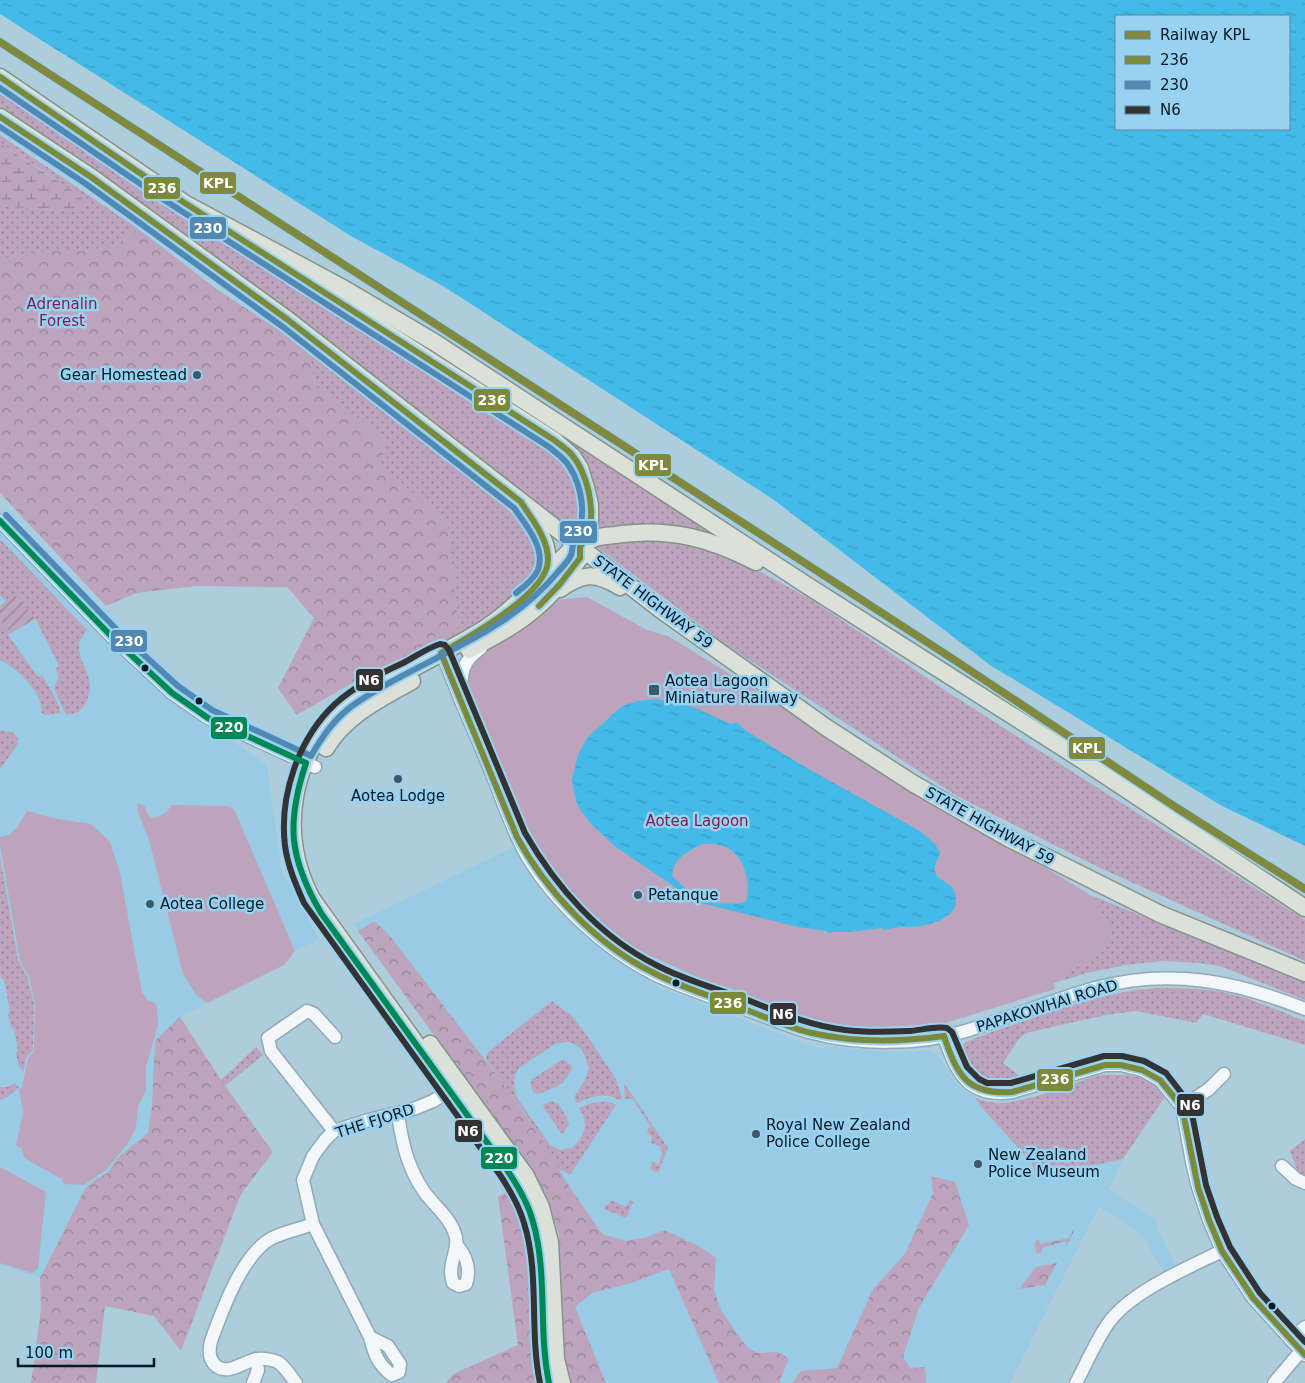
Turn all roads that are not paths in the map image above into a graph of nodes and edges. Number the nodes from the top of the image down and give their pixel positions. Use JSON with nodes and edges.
{"nodes":[{"id":1,"x":0,"y":77,"type":"edge"},
{"id":2,"x":0,"y":117,"type":"edge"},
{"id":3,"x":174,"y":196,"type":"junction"},
{"id":4,"x":521,"y":502,"type":"junction"},
{"id":5,"x":0,"y":521,"type":"edge"},
{"id":6,"x":580,"y":547,"type":"junction"},
{"id":7,"x":546,"y":574,"type":"junction"},
{"id":8,"x":808,"y":586,"type":"junction"},
{"id":9,"x":549,"y":596,"type":"junction"},
{"id":10,"x":661,"y":610,"type":"junction"},
{"id":11,"x":510,"y":628,"type":"junction"},
{"id":12,"x":444,"y":658,"type":"junction"},
{"id":13,"x":464,"y":707,"type":"junction"},
{"id":14,"x":310,"y":765,"type":"junction"},
{"id":15,"x":1305,"y":908,"type":"edge"},
{"id":16,"x":1305,"y":973,"type":"edge"},
{"id":17,"x":1305,"y":1009,"type":"edge"},
{"id":18,"x":944,"y":1036,"type":"junction"},
{"id":19,"x":335,"y":1037,"type":"dead end"},
{"id":20,"x":1224,"y":1074,"type":"dead end"},
{"id":21,"x":455,"y":1088,"type":"junction"},
{"id":22,"x":1182,"y":1106,"type":"junction"},
{"id":23,"x":398,"y":1114,"type":"junction"},
{"id":24,"x":334,"y":1131,"type":"junction"},
{"id":25,"x":1282,"y":1166,"type":"dead end"},
{"id":26,"x":1305,"y":1183,"type":"edge"},
{"id":27,"x":313,"y":1224,"type":"junction"},
{"id":28,"x":457,"y":1245,"type":"dead end"},
{"id":29,"x":1222,"y":1251,"type":"junction"},
{"id":30,"x":1305,"y":1327,"type":"edge"},
{"id":31,"x":370,"y":1337,"type":"dead end"},
{"id":32,"x":1291,"y":1340,"type":"junction"},
{"id":33,"x":1303,"y":1353,"type":"edge"},
{"id":34,"x":256,"y":1359,"type":"junction"},
{"id":35,"x":253,"y":1383,"type":"edge"},
{"id":36,"x":296,"y":1383,"type":"edge"},
{"id":37,"x":549,"y":1383,"type":"edge"},
{"id":38,"x":562,"y":1383,"type":"edge"},
{"id":39,"x":1076,"y":1383,"type":"edge"},
{"id":40,"x":1274,"y":1383,"type":"edge"}],
"edges":[{"from":1,"to":3,"type":"main road"},
{"from":2,"to":4,"type":"main road","name":"STATE HIGHWAY 59"},
{"from":3,"to":6,"type":"main road"},
{"from":3,"to":8,"type":"main road"},
{"from":4,"to":6,"type":"main road","name":"STATE HIGHWAY 59"},
{"from":4,"to":7,"type":"main road"},
{"from":5,"to":14,"type":"street"},
{"from":6,"to":7,"type":"main road"},
{"from":6,"to":8,"type":"main road"},
{"from":6,"to":9,"type":"main road"},
{"from":6,"to":10,"type":"main road","name":"STATE HIGHWAY 59"},
{"from":7,"to":12,"type":"main road"},
{"from":8,"to":15,"type":"main road"},
{"from":9,"to":10,"type":"main road"},
{"from":9,"to":11,"type":"main road"},
{"from":10,"to":16,"type":"main road","name":"STATE HIGHWAY 59"},
{"from":11,"to":12,"type":"main road"},
{"from":11,"to":13,"type":"street","name":"PAPAKOWHAI ROAD"},
{"from":12,"to":13,"type":"street","name":"PAPAKOWHAI ROAD"},
{"from":12,"to":14,"type":"main road"},
{"from":13,"to":18,"type":"street","name":"PAPAKOWHAI ROAD"},
{"from":14,"to":21,"type":"main road"},
{"from":17,"to":18,"type":"street","name":"PAPAKOWHAI ROAD"},
{"from":18,"to":22,"type":"street"},
{"from":19,"to":24,"type":"street"},
{"from":20,"to":22,"type":"street"},
{"from":21,"to":23,"type":"street","name":"THE FJORD"},
{"from":21,"to":37,"type":"main road"},
{"from":21,"to":38,"type":"main road"},
{"from":22,"to":29,"type":"street"},
{"from":23,"to":24,"type":"street","name":"THE FJORD"},
{"from":23,"to":28,"type":"street"},
{"from":24,"to":27,"type":"street","name":"THE FJORD"},
{"from":25,"to":26,"type":"street"},
{"from":27,"to":31,"type":"street","name":"THE FJORD"},
{"from":27,"to":34,"type":"street"},
{"from":29,"to":32,"type":"street"},
{"from":29,"to":39,"type":"street"},
{"from":30,"to":32,"type":"street"},
{"from":32,"to":33,"type":"street"},
{"from":33,"to":40,"type":"street"},
{"from":34,"to":35,"type":"street"},
{"from":34,"to":36,"type":"street"}]}
